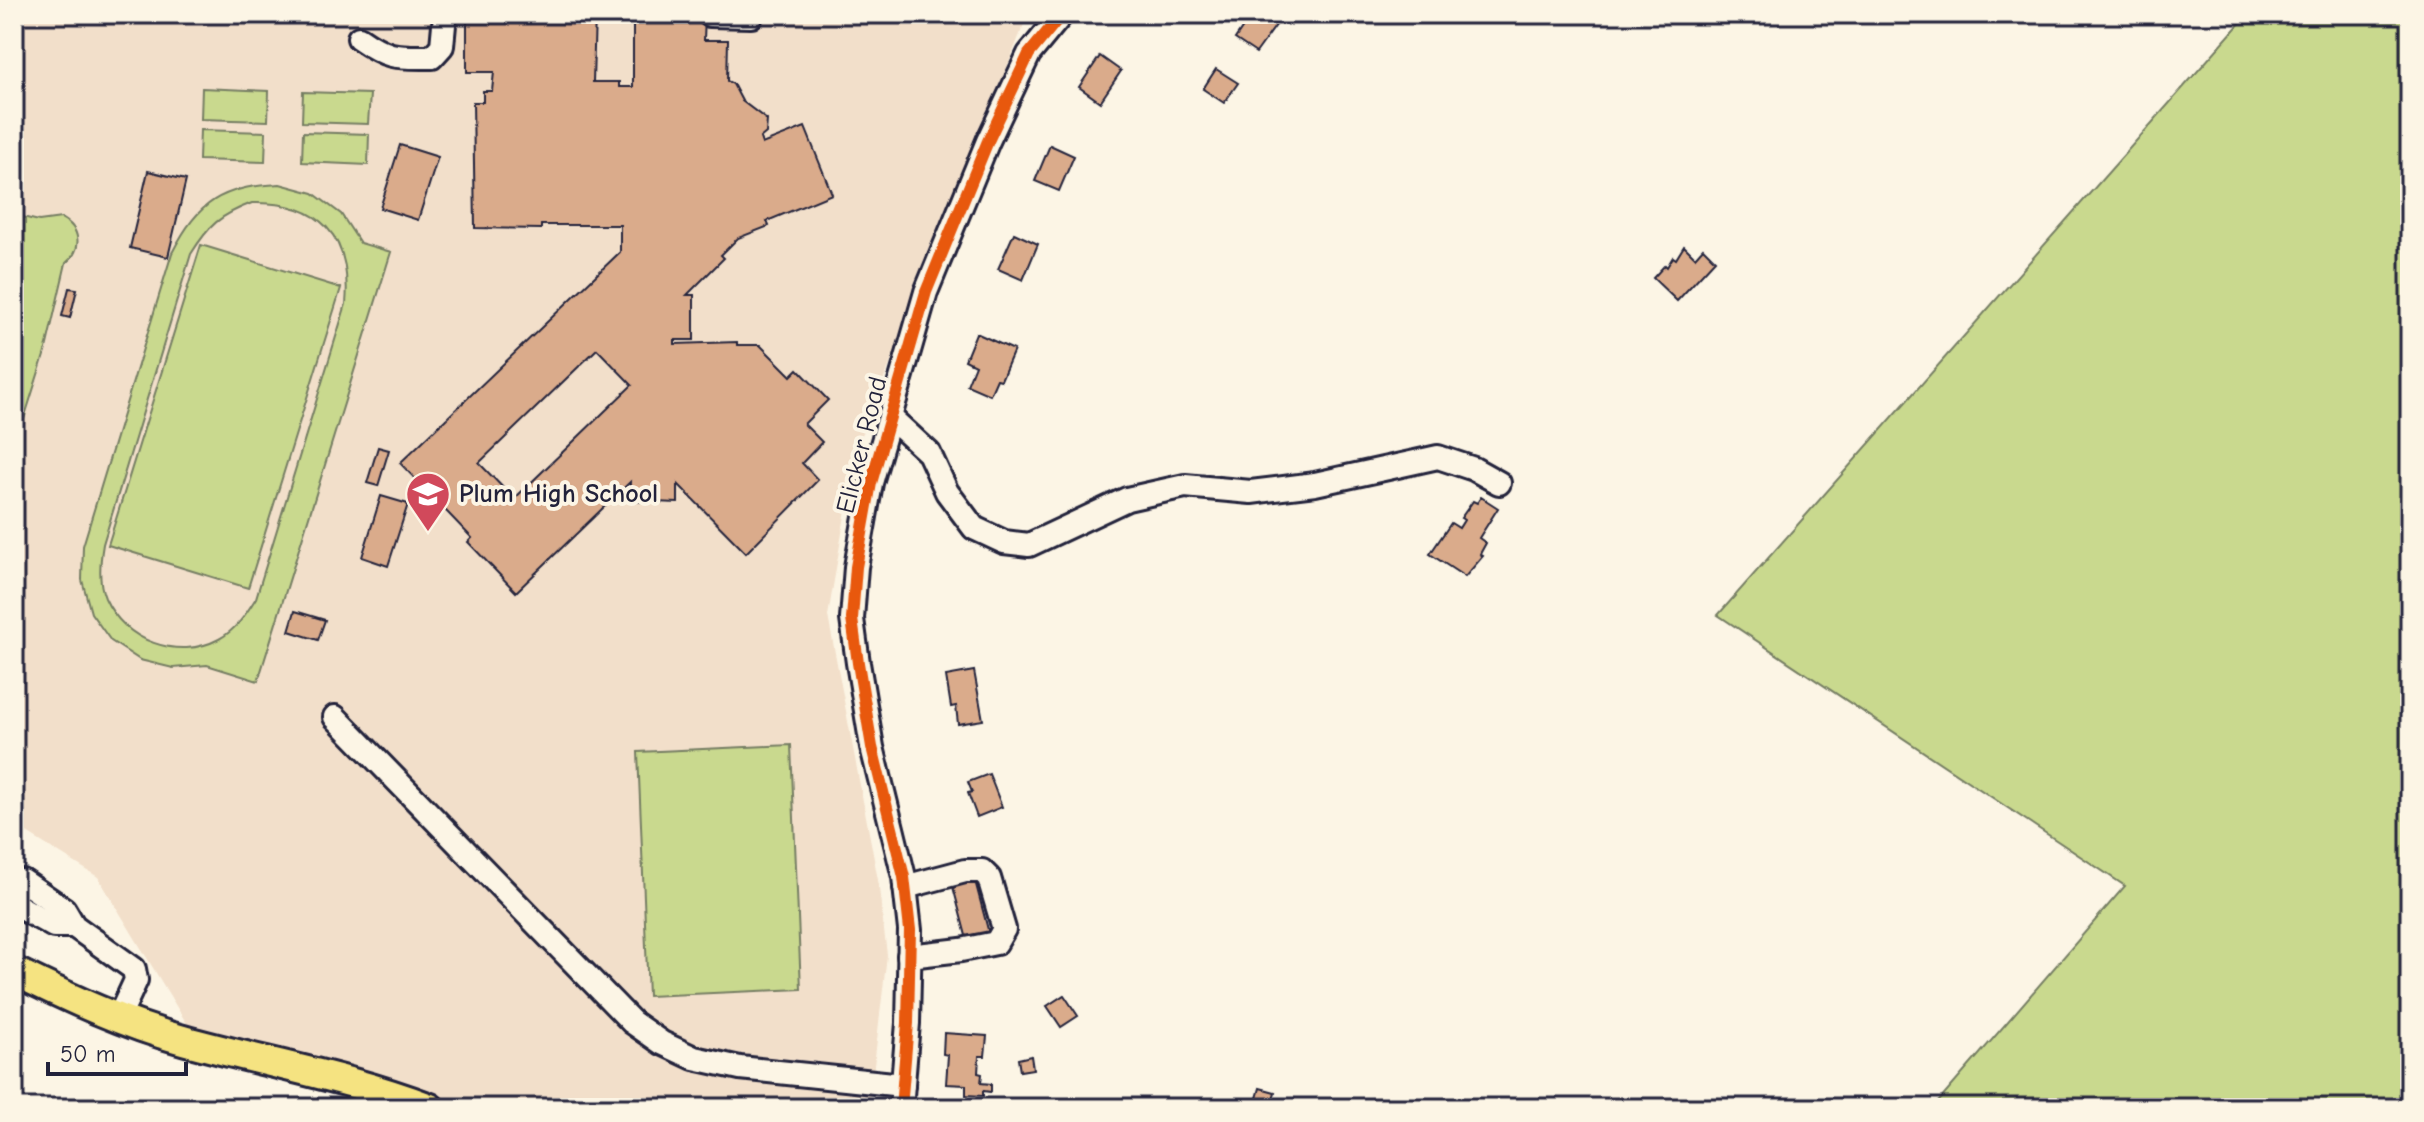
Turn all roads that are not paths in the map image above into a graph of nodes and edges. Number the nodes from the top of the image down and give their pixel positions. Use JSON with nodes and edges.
{"nodes":[{"id":1,"x":445,"y":14,"type":"edge"},
{"id":2,"x":1062,"y":14,"type":"edge"},
{"id":3,"x":710,"y":15,"type":"edge"},
{"id":4,"x":751,"y":16,"type":"edge"},
{"id":5,"x":359,"y":38,"type":"dead end"},
{"id":6,"x":890,"y":417,"type":"junction"},
{"id":7,"x":1499,"y":483,"type":"dead end"},
{"id":8,"x":335,"y":717,"type":"dead end"},
{"id":9,"x":905,"y":887,"type":"junction"},
{"id":10,"x":19,"y":888,"type":"edge"},
{"id":11,"x":14,"y":904,"type":"edge"},
{"id":12,"x":74,"y":926,"type":"junction"},
{"id":13,"x":909,"y":956,"type":"junction"},
{"id":14,"x":14,"y":971,"type":"edge"},
{"id":15,"x":118,"y":1019,"type":"junction"},
{"id":16,"x":902,"y":1097,"type":"edge"},
{"id":17,"x":430,"y":1108,"type":"edge"}],
"edges":[{"from":1,"to":5,"type":"street"},
{"from":2,"to":6,"type":"street","name":"Elicker Road"},
{"from":3,"to":4,"type":"street"},
{"from":6,"to":7,"type":"street"},
{"from":6,"to":9,"type":"street","name":"Elicker Road"},
{"from":8,"to":16,"type":"street"},
{"from":9,"to":13,"type":"street","name":"Elicker Road"},
{"from":9,"to":13,"type":"street"},
{"from":10,"to":12,"type":"street"},
{"from":11,"to":12,"type":"street"},
{"from":12,"to":15,"type":"street"},
{"from":13,"to":16,"type":"street","name":"Elicker Road"},
{"from":14,"to":15,"type":"main road"},
{"from":15,"to":17,"type":"main road"}]}
